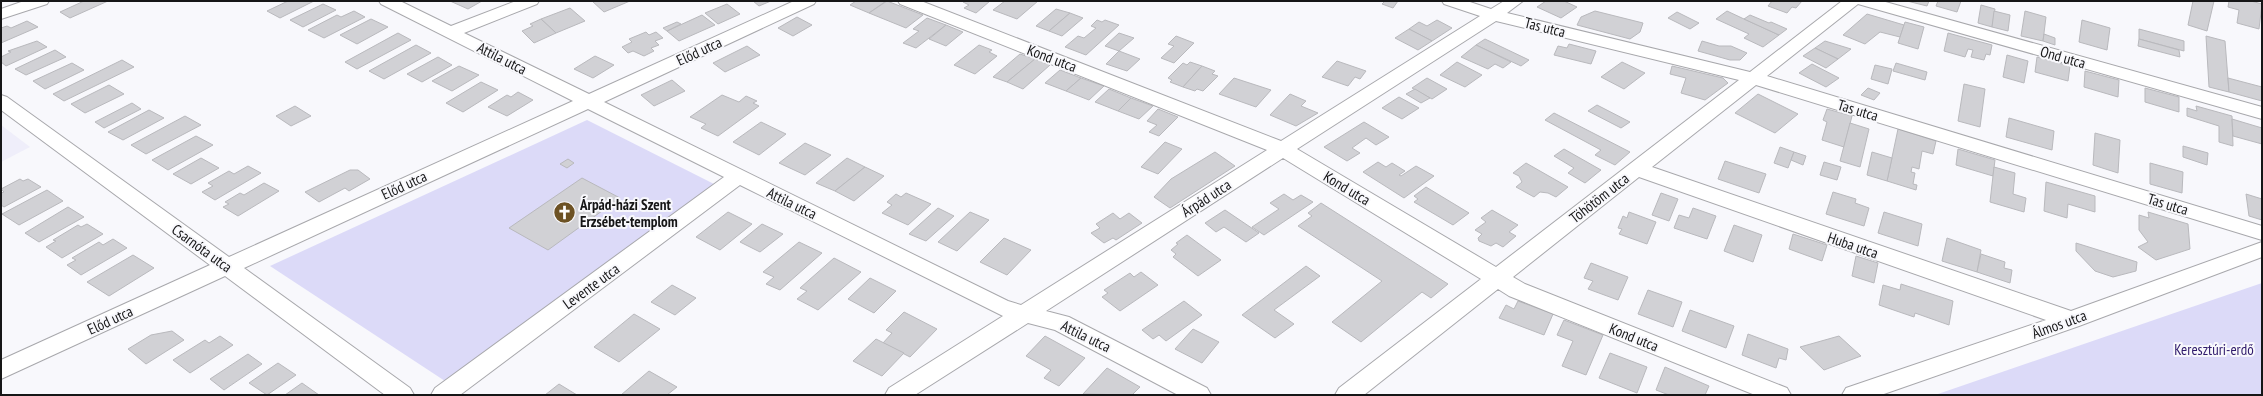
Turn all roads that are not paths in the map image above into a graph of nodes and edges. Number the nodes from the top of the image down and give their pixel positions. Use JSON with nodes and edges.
{"nodes":[{"id":1,"x":41,"y":1,"type":"edge"},
{"id":2,"x":387,"y":1,"type":"edge"},
{"id":3,"x":531,"y":1,"type":"edge"},
{"id":4,"x":808,"y":1,"type":"edge"},
{"id":5,"x":906,"y":1,"type":"edge"},
{"id":6,"x":1450,"y":1,"type":"edge"},
{"id":7,"x":1515,"y":1,"type":"edge"},
{"id":8,"x":1852,"y":1,"type":"edge"},
{"id":9,"x":1864,"y":1,"type":"edge"},
{"id":10,"x":1,"y":14,"type":"edge"},
{"id":11,"x":1494,"y":15,"type":"junction"},
{"id":12,"x":452,"y":32,"type":"junction"},
{"id":13,"x":1753,"y":78,"type":"junction"},
{"id":14,"x":1,"y":101,"type":"edge"},
{"id":15,"x":587,"y":102,"type":"junction"},
{"id":16,"x":2262,"y":113,"type":"edge"},
{"id":17,"x":1283,"y":149,"type":"junction"},
{"id":18,"x":1636,"y":170,"type":"junction"},
{"id":19,"x":738,"y":177,"type":"junction"},
{"id":20,"x":2262,"y":233,"type":"edge"},
{"id":21,"x":2262,"y":248,"type":"edge"},
{"id":22,"x":227,"y":266,"type":"junction"},
{"id":23,"x":1497,"y":278,"type":"junction"},
{"id":24,"x":1026,"y":313,"type":"junction"},
{"id":25,"x":2071,"y":320,"type":"junction"},
{"id":26,"x":1,"y":370,"type":"edge"},
{"id":27,"x":402,"y":395,"type":"edge"},
{"id":28,"x":444,"y":395,"type":"edge"},
{"id":29,"x":897,"y":395,"type":"edge"},
{"id":30,"x":1200,"y":395,"type":"edge"},
{"id":31,"x":1347,"y":395,"type":"edge"},
{"id":32,"x":1779,"y":395,"type":"edge"},
{"id":33,"x":1854,"y":395,"type":"edge"}],
"edges":[{"from":1,"to":10,"type":"street"},
{"from":2,"to":12,"type":"street","name":"Attila utca"},
{"from":3,"to":12,"type":"street"},
{"from":4,"to":15,"type":"street","name":"Előd utca"},
{"from":5,"to":17,"type":"street","name":"Kond utca"},
{"from":6,"to":11,"type":"street","name":"Tas utca"},
{"from":7,"to":11,"type":"street","name":"Árpád utca"},
{"from":8,"to":13,"type":"street","name":"Töhötöm utca"},
{"from":9,"to":16,"type":"street","name":"Ond utca"},
{"from":11,"to":13,"type":"street","name":"Tas utca"},
{"from":11,"to":17,"type":"street","name":"Árpád utca"},
{"from":12,"to":15,"type":"street","name":"Attila utca"},
{"from":13,"to":18,"type":"street","name":"Töhötöm utca"},
{"from":13,"to":20,"type":"street","name":"Tas utca"},
{"from":14,"to":22,"type":"street","name":"Csarnóta utca"},
{"from":15,"to":19,"type":"street","name":"Attila utca"},
{"from":15,"to":22,"type":"street","name":"Előd utca"},
{"from":17,"to":23,"type":"street","name":"Kond utca"},
{"from":17,"to":24,"type":"street","name":"Árpád utca"},
{"from":18,"to":23,"type":"street","name":"Töhötöm utca"},
{"from":18,"to":25,"type":"street","name":"Huba utca"},
{"from":19,"to":24,"type":"street","name":"Attila utca"},
{"from":19,"to":28,"type":"street","name":"Levente utca"},
{"from":21,"to":25,"type":"street","name":"Álmos utca"},
{"from":22,"to":26,"type":"street","name":"Előd utca"},
{"from":22,"to":27,"type":"street","name":"Csarnóta utca"},
{"from":23,"to":31,"type":"street","name":"Töhötöm utca"},
{"from":23,"to":32,"type":"street","name":"Kond utca"},
{"from":24,"to":29,"type":"street","name":"Árpád utca"},
{"from":24,"to":30,"type":"street","name":"Attila utca"},
{"from":25,"to":33,"type":"street","name":"Álmos utca"}]}
